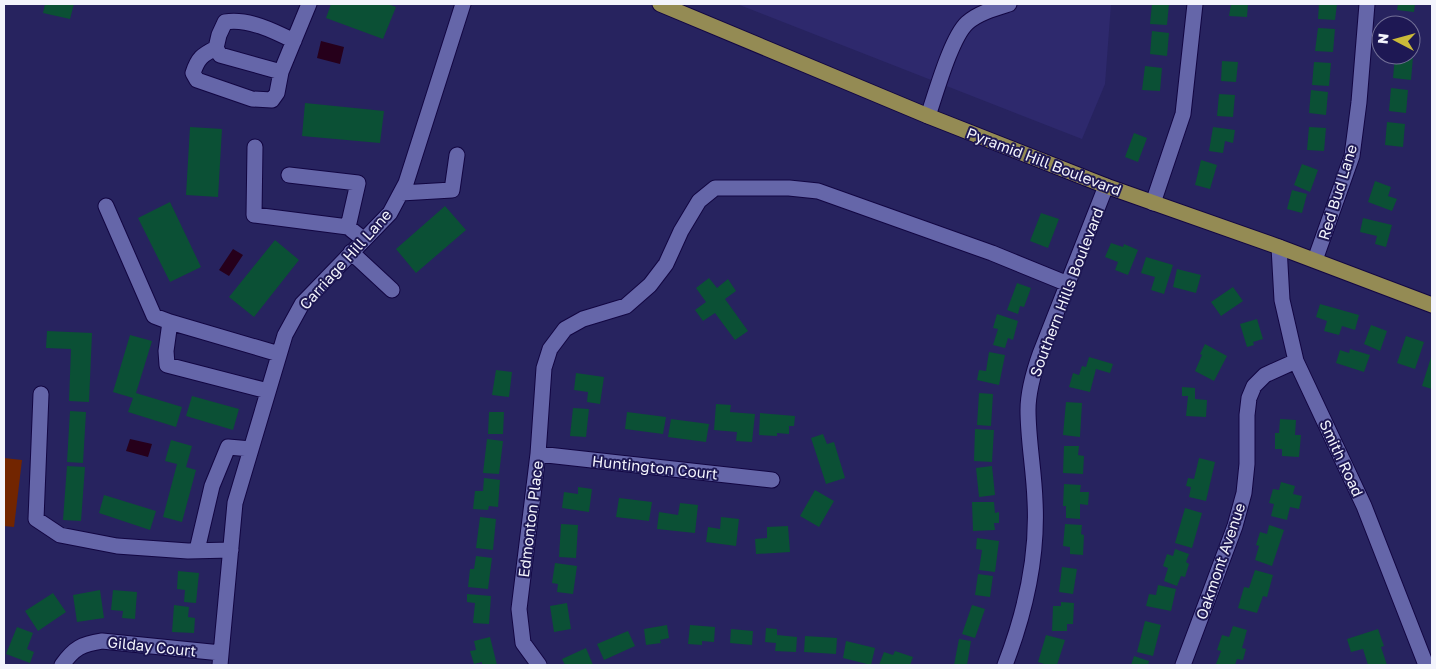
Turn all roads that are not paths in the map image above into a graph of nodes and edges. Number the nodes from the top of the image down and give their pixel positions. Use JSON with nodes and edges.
{"nodes":[{"id":1,"x":309,"y":4,"type":"edge"},
{"id":2,"x":460,"y":4,"type":"edge"},
{"id":3,"x":660,"y":4,"type":"edge"},
{"id":4,"x":1009,"y":4,"type":"edge"},
{"id":5,"x":1195,"y":4,"type":"edge"},
{"id":6,"x":1367,"y":4,"type":"edge"},
{"id":7,"x":294,"y":41,"type":"junction"},
{"id":8,"x":216,"y":48,"type":"junction"},
{"id":9,"x":281,"y":72,"type":"junction"},
{"id":10,"x":928,"y":116,"type":"junction"},
{"id":11,"x":255,"y":146,"type":"dead end"},
{"id":12,"x":457,"y":154,"type":"dead end"},
{"id":13,"x":289,"y":175,"type":"dead end"},
{"id":14,"x":1106,"y":186,"type":"junction"},
{"id":15,"x":401,"y":193,"type":"junction"},
{"id":16,"x":1153,"y":203,"type":"junction"},
{"id":17,"x":106,"y":206,"type":"dead end"},
{"id":18,"x":348,"y":226,"type":"junction"},
{"id":19,"x":364,"y":239,"type":"junction"},
{"id":20,"x":1279,"y":246,"type":"junction"},
{"id":21,"x":352,"y":252,"type":"junction"},
{"id":22,"x":1315,"y":260,"type":"junction"},
{"id":23,"x":1068,"y":284,"type":"junction"},
{"id":24,"x":392,"y":290,"type":"dead end"},
{"id":25,"x":1432,"y":305,"type":"edge"},
{"id":26,"x":170,"y":322,"type":"junction"},
{"id":27,"x":279,"y":354,"type":"junction"},
{"id":28,"x":1296,"y":361,"type":"junction"},
{"id":29,"x":268,"y":391,"type":"junction"},
{"id":30,"x":41,"y":394,"type":"dead end"},
{"id":31,"x":251,"y":448,"type":"junction"},
{"id":32,"x":538,"y":454,"type":"junction"},
{"id":33,"x":772,"y":480,"type":"dead end"},
{"id":34,"x":197,"y":550,"type":"junction"},
{"id":35,"x":231,"y":550,"type":"junction"},
{"id":36,"x":220,"y":659,"type":"edge"},
{"id":37,"x":62,"y":665,"type":"edge"},
{"id":38,"x":539,"y":665,"type":"edge"},
{"id":39,"x":1005,"y":665,"type":"edge"},
{"id":40,"x":1183,"y":665,"type":"edge"},
{"id":41,"x":1426,"y":665,"type":"edge"}],
"edges":[{"from":1,"to":7,"type":"street"},
{"from":2,"to":15,"type":"street","name":"Carriage Hill Lane"},
{"from":3,"to":10,"type":"main road","name":"Pyramid Hill Boulevard"},
{"from":4,"to":10,"type":"street"},
{"from":5,"to":16,"type":"street"},
{"from":6,"to":22,"type":"street","name":"Red Bud Lane"},
{"from":7,"to":8,"type":"street"},
{"from":7,"to":9,"type":"street"},
{"from":8,"to":9,"type":"street"},
{"from":8,"to":9,"type":"street"},
{"from":10,"to":14,"type":"main road","name":"Pyramid Hill Boulevard"},
{"from":11,"to":18,"type":"street"},
{"from":12,"to":15,"type":"street"},
{"from":13,"to":18,"type":"street"},
{"from":14,"to":16,"type":"main road","name":"Pyramid Hill Boulevard"},
{"from":14,"to":23,"type":"street","name":"Southern Hills Boulevard"},
{"from":15,"to":19,"type":"street","name":"Carriage Hill Lane"},
{"from":16,"to":20,"type":"main road","name":"Pyramid Hill Boulevard"},
{"from":17,"to":26,"type":"street"},
{"from":18,"to":19,"type":"street"},
{"from":19,"to":21,"type":"street","name":"Carriage Hill Lane"},
{"from":20,"to":22,"type":"main road","name":"Pyramid Hill Boulevard"},
{"from":20,"to":28,"type":"street","name":"Smith Road"},
{"from":21,"to":24,"type":"street"},
{"from":21,"to":27,"type":"street","name":"Carriage Hill Lane"},
{"from":22,"to":25,"type":"main road","name":"Pyramid Hill Boulevard"},
{"from":23,"to":32,"type":"street","name":"Edmonton Place"},
{"from":23,"to":39,"type":"street","name":"Southern Hills Boulevard"},
{"from":26,"to":27,"type":"street"},
{"from":26,"to":29,"type":"street"},
{"from":27,"to":29,"type":"street","name":"Carriage Hill Lane"},
{"from":28,"to":40,"type":"street","name":"Oakmont Avenue"},
{"from":28,"to":41,"type":"street","name":"Smith Road"},
{"from":29,"to":31,"type":"street","name":"Carriage Hill Lane"},
{"from":30,"to":34,"type":"street"},
{"from":31,"to":34,"type":"street"},
{"from":31,"to":35,"type":"street","name":"Carriage Hill Lane"},
{"from":32,"to":33,"type":"street","name":"Huntington Court"},
{"from":32,"to":38,"type":"street","name":"Edmonton Place"},
{"from":34,"to":35,"type":"street"},
{"from":35,"to":36,"type":"street","name":"Carriage Hill Lane"},
{"from":36,"to":37,"type":"street","name":"Gilday Court"}]}
